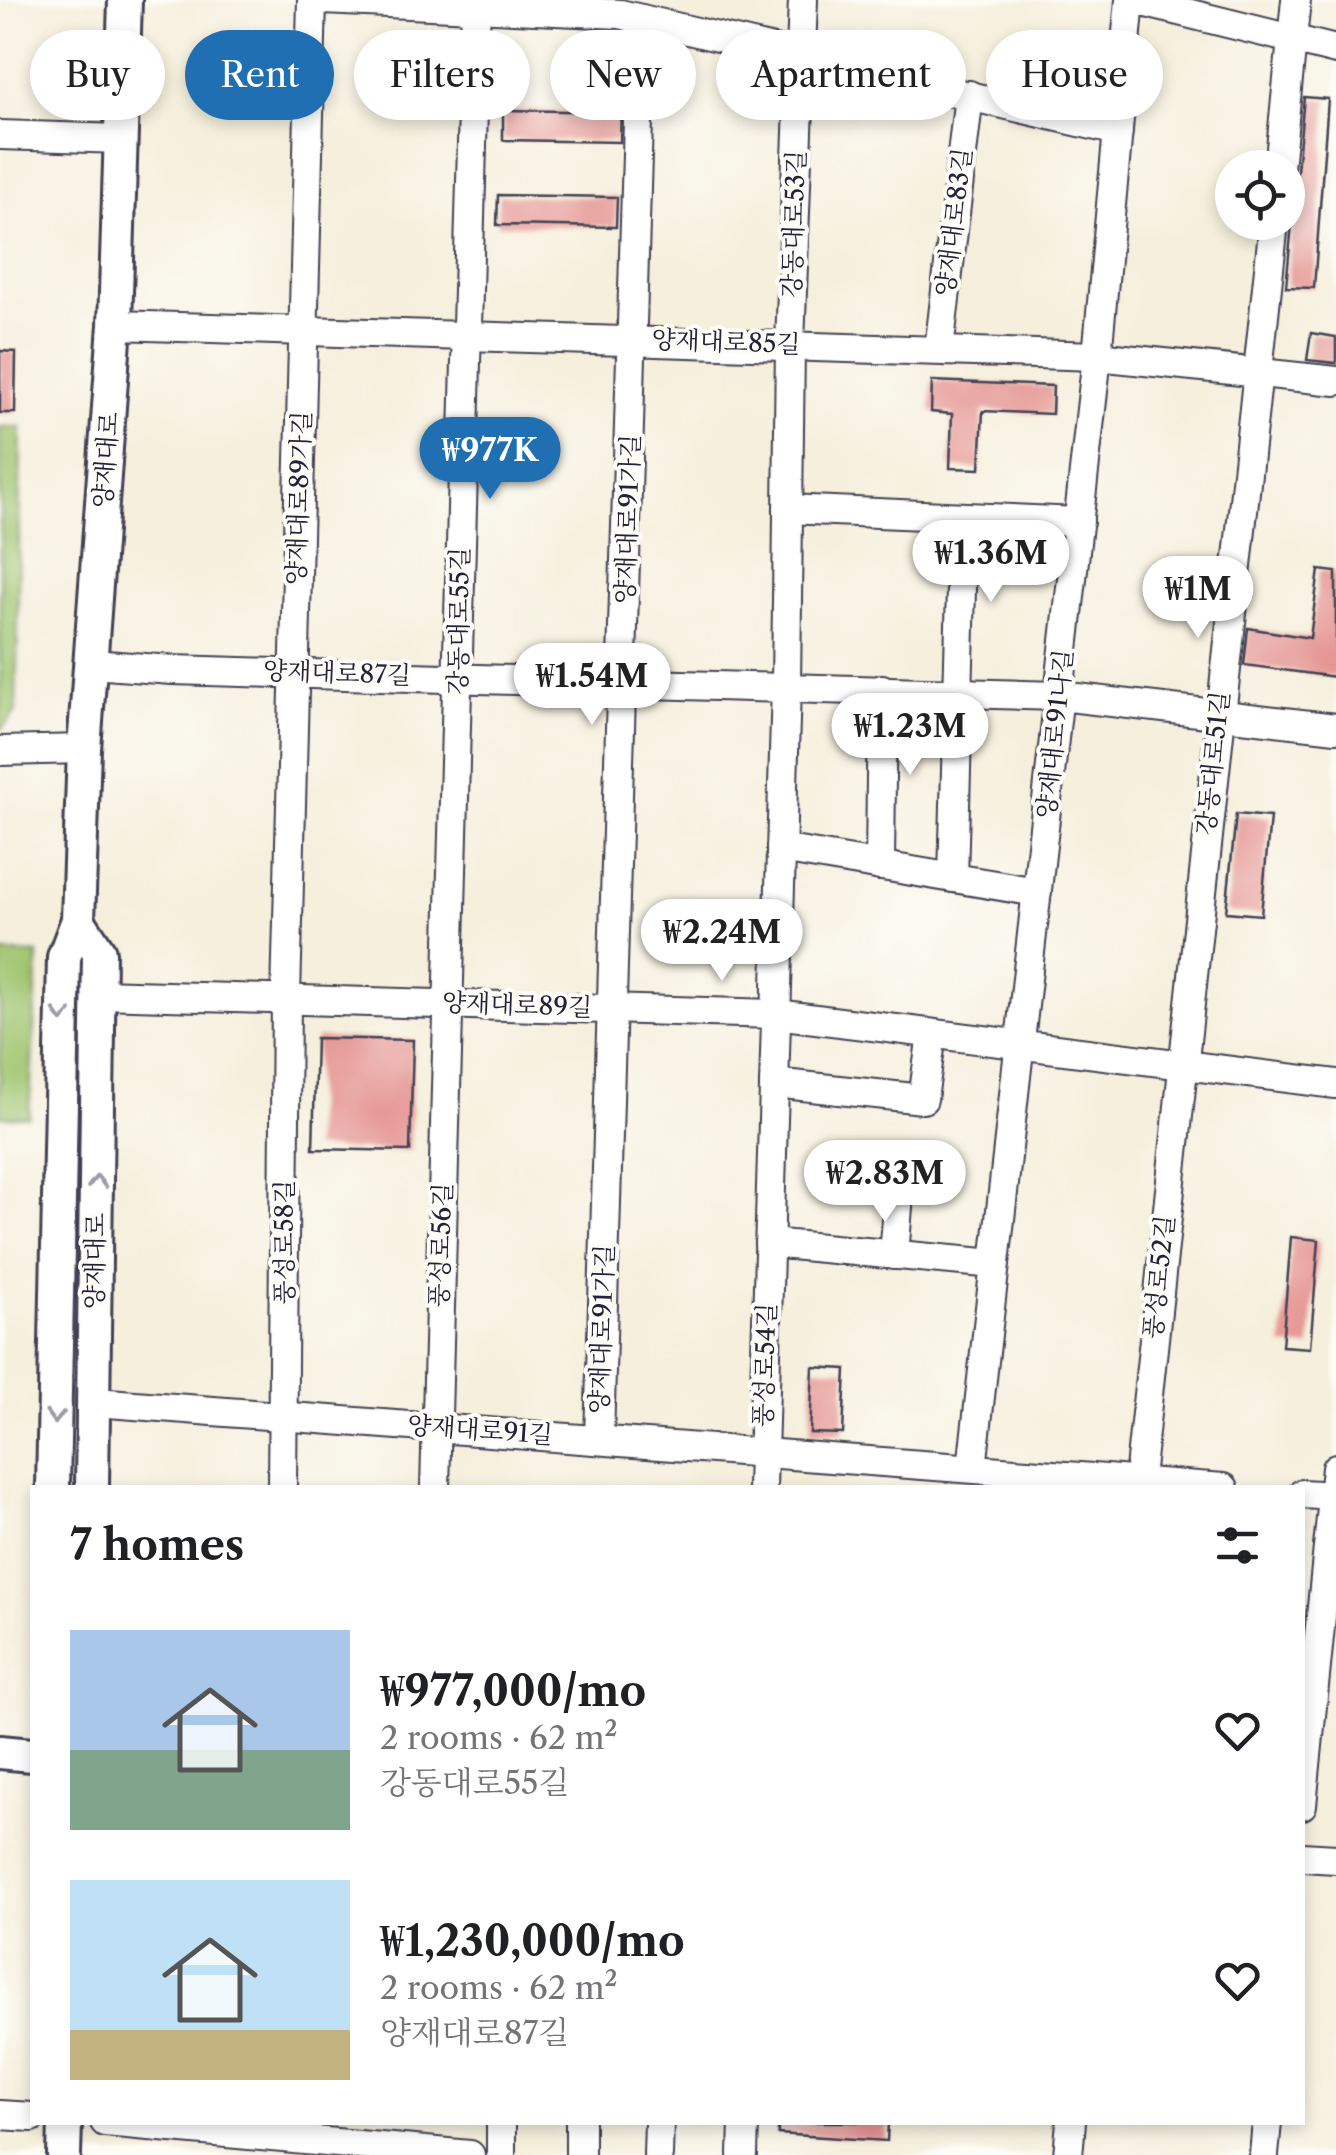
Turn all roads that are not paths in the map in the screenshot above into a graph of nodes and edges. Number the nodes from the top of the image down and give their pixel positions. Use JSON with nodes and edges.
{"nodes":[{"id":1,"x":125,"y":0,"type":"edge"},
{"id":2,"x":312,"y":0,"type":"edge"},
{"id":3,"x":323,"y":0,"type":"edge"},
{"id":4,"x":803,"y":0,"type":"edge"},
{"id":5,"x":1132,"y":0,"type":"edge"},
{"id":6,"x":1296,"y":0,"type":"edge"},
{"id":7,"x":476,"y":4,"type":"edge"},
{"id":8,"x":641,"y":19,"type":"junction"},
{"id":9,"x":802,"y":30,"type":"edge"},
{"id":10,"x":716,"y":36,"type":"edge"},
{"id":11,"x":1292,"y":39,"type":"junction"},
{"id":12,"x":1336,"y":50,"type":"edge"},
{"id":13,"x":966,"y":94,"type":"edge"},
{"id":14,"x":970,"y":95,"type":"junction"},
{"id":15,"x":799,"y":120,"type":"edge"},
{"id":16,"x":1118,"y":131,"type":"junction"},
{"id":17,"x":0,"y":134,"type":"edge"},
{"id":18,"x":121,"y":139,"type":"junction"},
{"id":19,"x":1281,"y":150,"type":"edge"},
{"id":20,"x":1272,"y":240,"type":"edge"},
{"id":21,"x":115,"y":325,"type":"junction"},
{"id":22,"x":304,"y":330,"type":"junction"},
{"id":23,"x":464,"y":335,"type":"junction"},
{"id":24,"x":634,"y":339,"type":"junction"},
{"id":25,"x":790,"y":344,"type":"junction"},
{"id":26,"x":939,"y":350,"type":"junction"},
{"id":27,"x":1097,"y":356,"type":"junction"},
{"id":28,"x":1258,"y":373,"type":"junction"},
{"id":29,"x":1336,"y":381,"type":"edge"},
{"id":30,"x":788,"y":509,"type":"junction"},
{"id":31,"x":963,"y":517,"type":"junction"},
{"id":32,"x":1079,"y":522,"type":"junction"},
{"id":33,"x":92,"y":664,"type":"junction"},
{"id":34,"x":294,"y":671,"type":"junction"},
{"id":35,"x":458,"y":676,"type":"junction"},
{"id":36,"x":622,"y":681,"type":"junction"},
{"id":37,"x":786,"y":686,"type":"junction"},
{"id":38,"x":882,"y":689,"type":"junction"},
{"id":39,"x":961,"y":692,"type":"junction"},
{"id":40,"x":1060,"y":696,"type":"junction"},
{"id":41,"x":1218,"y":714,"type":"junction"},
{"id":42,"x":1336,"y":728,"type":"edge"},
{"id":43,"x":84,"y":749,"type":"junction"},
{"id":44,"x":0,"y":751,"type":"edge"},
{"id":45,"x":781,"y":849,"type":"junction"},
{"id":46,"x":880,"y":866,"type":"junction"},
{"id":47,"x":952,"y":878,"type":"junction"},
{"id":48,"x":1037,"y":892,"type":"junction"},
{"id":49,"x":78,"y":920,"type":"junction"},
{"id":50,"x":100,"y":994,"type":"junction"},
{"id":51,"x":286,"y":997,"type":"junction"},
{"id":52,"x":447,"y":1002,"type":"junction"},
{"id":53,"x":613,"y":1008,"type":"junction"},
{"id":54,"x":776,"y":1014,"type":"junction"},
{"id":55,"x":932,"y":1034,"type":"junction"},
{"id":56,"x":1020,"y":1045,"type":"junction"},
{"id":57,"x":1181,"y":1066,"type":"junction"},
{"id":58,"x":774,"y":1082,"type":"junction"},
{"id":59,"x":1336,"y":1084,"type":"edge"},
{"id":60,"x":899,"y":1195,"type":"dead end"},
{"id":61,"x":769,"y":1243,"type":"junction"},
{"id":62,"x":894,"y":1254,"type":"junction"},
{"id":63,"x":995,"y":1264,"type":"junction"},
{"id":64,"x":95,"y":1402,"type":"junction"},
{"id":65,"x":283,"y":1416,"type":"junction"},
{"id":66,"x":436,"y":1427,"type":"junction"},
{"id":67,"x":599,"y":1439,"type":"junction"},
{"id":68,"x":763,"y":1451,"type":"junction"},
{"id":69,"x":972,"y":1468,"type":"junction"},
{"id":70,"x":1138,"y":1484,"type":"edge"},
{"id":71,"x":53,"y":1485,"type":"edge"},
{"id":72,"x":92,"y":1485,"type":"edge"},
{"id":73,"x":282,"y":1485,"type":"edge"},
{"id":74,"x":435,"y":1485,"type":"edge"},
{"id":75,"x":762,"y":1485,"type":"edge"},
{"id":76,"x":1335,"y":1487,"type":"edge"},
{"id":77,"x":1305,"y":1493,"type":"edge"},
{"id":78,"x":0,"y":1752,"type":"edge"},
{"id":79,"x":30,"y":1755,"type":"edge"},
{"id":80,"x":1305,"y":1776,"type":"edge"},
{"id":81,"x":1305,"y":1857,"type":"edge"},
{"id":82,"x":1336,"y":1859,"type":"edge"},
{"id":83,"x":0,"y":2115,"type":"edge"},
{"id":84,"x":30,"y":2116,"type":"edge"},
{"id":85,"x":65,"y":2125,"type":"edge"},
{"id":86,"x":132,"y":2125,"type":"edge"},
{"id":87,"x":416,"y":2125,"type":"edge"},
{"id":88,"x":501,"y":2125,"type":"edge"},
{"id":89,"x":580,"y":2125,"type":"edge"},
{"id":90,"x":658,"y":2125,"type":"edge"},
{"id":91,"x":744,"y":2125,"type":"edge"},
{"id":92,"x":1071,"y":2125,"type":"edge"},
{"id":93,"x":1268,"y":2125,"type":"edge"},
{"id":94,"x":337,"y":2134,"type":"edge"},
{"id":95,"x":259,"y":2139,"type":"edge"},
{"id":96,"x":414,"y":2153,"type":"edge"},
{"id":97,"x":64,"y":2155,"type":"edge"},
{"id":98,"x":470,"y":2155,"type":"edge"},
{"id":99,"x":501,"y":2155,"type":"edge"},
{"id":100,"x":580,"y":2155,"type":"edge"},
{"id":101,"x":658,"y":2155,"type":"edge"},
{"id":102,"x":742,"y":2155,"type":"edge"},
{"id":103,"x":1068,"y":2155,"type":"edge"},
{"id":104,"x":1264,"y":2155,"type":"edge"}],
"edges":[{"from":1,"to":18,"type":"main road","name":"양재대로"},
{"from":2,"to":22,"type":"street","name":"양재대로89가길"},
{"from":3,"to":7,"type":"street"},
{"from":4,"to":9,"type":"street","name":"강동대로53길"},
{"from":5,"to":11,"type":"street"},
{"from":5,"to":16,"type":"street","name":"양재대로91나길"},
{"from":6,"to":11,"type":"street"},
{"from":7,"to":8,"type":"street"},
{"from":7,"to":23,"type":"street","name":"강동대로55길"},
{"from":8,"to":10,"type":"street"},
{"from":8,"to":24,"type":"street","name":"양재대로91가길"},
{"from":11,"to":12,"type":"street"},
{"from":11,"to":19,"type":"street"},
{"from":13,"to":14,"type":"street"},
{"from":14,"to":16,"type":"street"},
{"from":14,"to":26,"type":"street","name":"양재대로83길"},
{"from":15,"to":25,"type":"street","name":"강동대로53길"},
{"from":16,"to":27,"type":"street","name":"양재대로91나길"},
{"from":17,"to":18,"type":"street"},
{"from":18,"to":21,"type":"main road","name":"양재대로"},
{"from":20,"to":28,"type":"street","name":"강동대로51길"},
{"from":21,"to":22,"type":"street","name":"양재대로85길"},
{"from":21,"to":33,"type":"main road","name":"양재대로"},
{"from":22,"to":23,"type":"street","name":"양재대로85길"},
{"from":22,"to":34,"type":"street","name":"양재대로89가길"},
{"from":23,"to":24,"type":"street","name":"양재대로85길"},
{"from":23,"to":35,"type":"street","name":"강동대로55길"},
{"from":24,"to":25,"type":"street","name":"양재대로85길"},
{"from":24,"to":36,"type":"street","name":"양재대로91가길"},
{"from":25,"to":26,"type":"street","name":"양재대로85길"},
{"from":25,"to":30,"type":"street","name":"강동대로53길"},
{"from":26,"to":27,"type":"street","name":"양재대로85길"},
{"from":27,"to":28,"type":"street","name":"양재대로85길"},
{"from":27,"to":32,"type":"street","name":"양재대로91나길"},
{"from":28,"to":29,"type":"street","name":"양재대로85길"},
{"from":28,"to":41,"type":"street","name":"강동대로51길"},
{"from":30,"to":31,"type":"street"},
{"from":30,"to":37,"type":"street","name":"강동대로53길"},
{"from":31,"to":32,"type":"street"},
{"from":31,"to":39,"type":"street"},
{"from":32,"to":40,"type":"street","name":"양재대로91나길"},
{"from":33,"to":34,"type":"street","name":"양재대로87길"},
{"from":33,"to":43,"type":"main road","name":"양재대로"},
{"from":34,"to":35,"type":"street","name":"양재대로87길"},
{"from":34,"to":51,"type":"street","name":"양재대로89가길"},
{"from":35,"to":36,"type":"street","name":"양재대로87길"},
{"from":35,"to":52,"type":"street","name":"강동대로55길"},
{"from":36,"to":37,"type":"street","name":"양재대로87길"},
{"from":36,"to":53,"type":"street","name":"양재대로91가길"},
{"from":37,"to":38,"type":"street","name":"양재대로87길"},
{"from":37,"to":45,"type":"street","name":"강동대로53길"},
{"from":38,"to":39,"type":"street","name":"양재대로87길"},
{"from":38,"to":46,"type":"street"},
{"from":39,"to":40,"type":"street","name":"양재대로87길"},
{"from":39,"to":47,"type":"street"},
{"from":40,"to":41,"type":"street","name":"양재대로87길"},
{"from":40,"to":48,"type":"street","name":"양재대로91나길"},
{"from":41,"to":42,"type":"street","name":"양재대로87길"},
{"from":41,"to":57,"type":"street","name":"강동대로51길"},
{"from":43,"to":44,"type":"street"},
{"from":43,"to":49,"type":"main road","name":"양재대로"},
{"from":45,"to":46,"type":"street"},
{"from":45,"to":54,"type":"street","name":"강동대로53길"},
{"from":46,"to":47,"type":"street"},
{"from":47,"to":48,"type":"street"},
{"from":48,"to":56,"type":"street","name":"양재대로91나길"},
{"from":49,"to":50,"type":"main road","name":"양재대로"},
{"from":49,"to":71,"type":"main road","name":"양재대로","one_way":true},
{"from":50,"to":51,"type":"street","name":"양재대로89길"},
{"from":64,"to":50,"type":"main road","name":"양재대로","one_way":true},
{"from":51,"to":52,"type":"street","name":"양재대로89길"},
{"from":51,"to":65,"type":"street","name":"풍성로58길"},
{"from":52,"to":53,"type":"street","name":"양재대로89길"},
{"from":52,"to":66,"type":"street","name":"풍성로56길"},
{"from":53,"to":54,"type":"street","name":"양재대로89길"},
{"from":53,"to":67,"type":"street","name":"양재대로91가길"},
{"from":54,"to":55,"type":"street","name":"양재대로89길"},
{"from":54,"to":58,"type":"street","name":"풍성로54길"},
{"from":55,"to":56,"type":"street","name":"양재대로89길"},
{"from":55,"to":58,"type":"street"},
{"from":56,"to":57,"type":"street","name":"양재대로89길"},
{"from":56,"to":63,"type":"street","name":"양재대로91나길"},
{"from":57,"to":59,"type":"street","name":"양재대로89길"},
{"from":57,"to":70,"type":"street","name":"풍성로52길"},
{"from":58,"to":61,"type":"street","name":"풍성로54길"},
{"from":60,"to":62,"type":"street"},
{"from":61,"to":62,"type":"street"},
{"from":61,"to":68,"type":"street","name":"풍성로54길"},
{"from":62,"to":63,"type":"street"},
{"from":63,"to":69,"type":"street","name":"양재대로91나길"},
{"from":64,"to":65,"type":"street","name":"양재대로91길"},
{"from":64,"to":72,"type":"main road","name":"양재대로"},
{"from":65,"to":66,"type":"street","name":"양재대로91길"},
{"from":65,"to":73,"type":"street","name":"풍성로58길"},
{"from":66,"to":67,"type":"street","name":"양재대로91길"},
{"from":66,"to":74,"type":"street","name":"풍성로56길"},
{"from":67,"to":68,"type":"street","name":"양재대로91길"},
{"from":68,"to":69,"type":"street","name":"양재대로91길"},
{"from":68,"to":75,"type":"street","name":"풍성로54길"},
{"from":69,"to":70,"type":"street","name":"양재대로91길"},
{"from":76,"to":77,"type":"street"},
{"from":76,"to":80,"type":"street"},
{"from":78,"to":79,"type":"main road"},
{"from":81,"to":82,"type":"street"},
{"from":83,"to":84,"type":"street"},
{"from":85,"to":97,"type":"main road"},
{"from":86,"to":95,"type":"street"},
{"from":87,"to":96,"type":"street"},
{"from":88,"to":99,"type":"street"},
{"from":89,"to":100,"type":"street"},
{"from":90,"to":101,"type":"street"},
{"from":91,"to":102,"type":"street"},
{"from":92,"to":103,"type":"street"},
{"from":93,"to":104,"type":"street"},
{"from":94,"to":95,"type":"street"},
{"from":94,"to":96,"type":"street"},
{"from":96,"to":98,"type":"street"}]}
